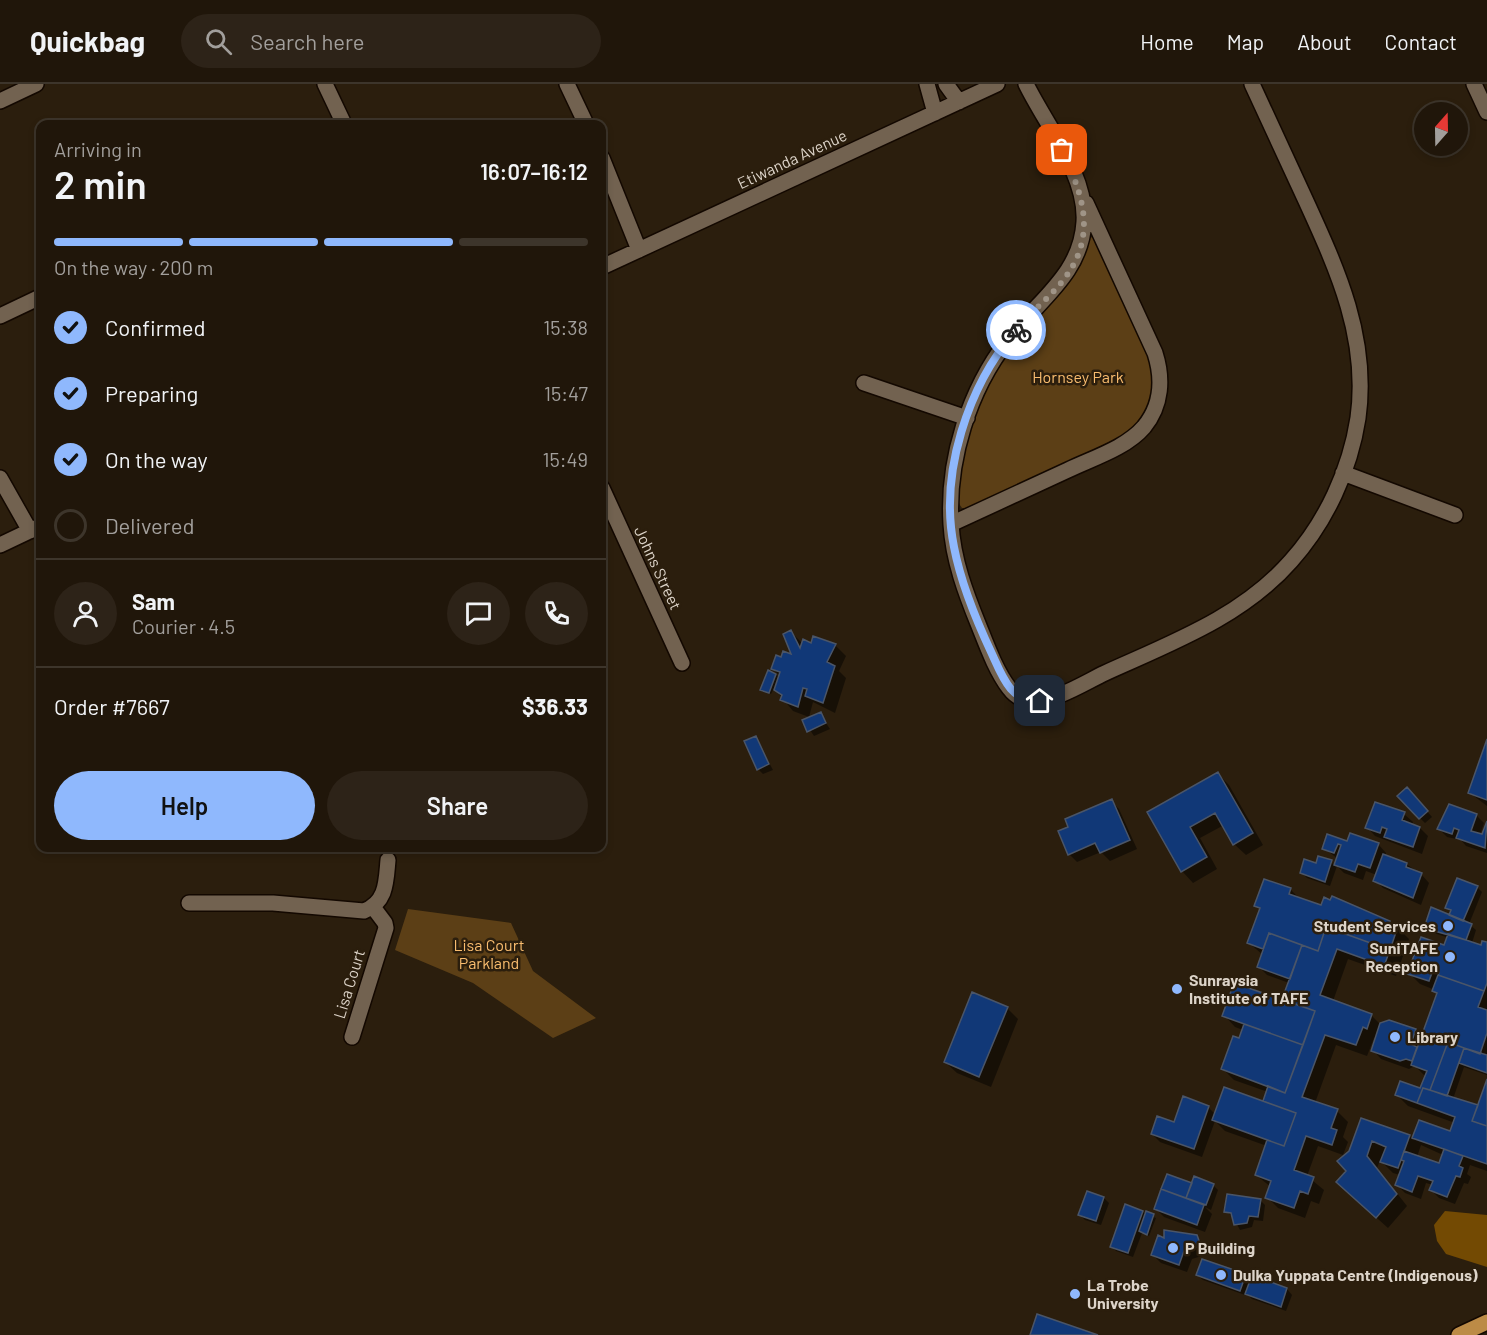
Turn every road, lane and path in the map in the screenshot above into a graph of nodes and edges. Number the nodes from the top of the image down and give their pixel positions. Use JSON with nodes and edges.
{"nodes":[{"id":1,"x":325,"y":84,"type":"edge"},
{"id":2,"x":567,"y":84,"type":"edge"},
{"id":3,"x":927,"y":84,"type":"edge"},
{"id":4,"x":946,"y":84,"type":"edge"},
{"id":5,"x":998,"y":84,"type":"edge"},
{"id":6,"x":1026,"y":84,"type":"edge"},
{"id":7,"x":1036,"y":84,"type":"edge"},
{"id":8,"x":1252,"y":84,"type":"edge"},
{"id":9,"x":1474,"y":84,"type":"edge"},
{"id":10,"x":26,"y":86,"type":"edge"},
{"id":11,"x":0,"y":101,"type":"edge"},
{"id":12,"x":959,"y":102,"type":"junction"},
{"id":13,"x":1485,"y":103,"type":"edge"},
{"id":14,"x":935,"y":112,"type":"junction"},
{"id":15,"x":342,"y":120,"type":"edge"},
{"id":16,"x":584,"y":120,"type":"edge"},
{"id":17,"x":1053,"y":130,"type":"junction"},
{"id":18,"x":606,"y":167,"type":"edge"},
{"id":19,"x":1080,"y":189,"type":"junction"},
{"id":20,"x":643,"y":248,"type":"junction"},
{"id":21,"x":606,"y":265,"type":"edge"},
{"id":22,"x":36,"y":299,"type":"edge"},
{"id":23,"x":0,"y":316,"type":"edge"},
{"id":24,"x":864,"y":383,"type":"dead end"},
{"id":25,"x":967,"y":418,"type":"junction"},
{"id":26,"x":1343,"y":473,"type":"junction"},
{"id":27,"x":0,"y":479,"type":"edge"},
{"id":28,"x":606,"y":497,"type":"edge"},
{"id":29,"x":1455,"y":514,"type":"dead end"},
{"id":30,"x":951,"y":524,"type":"junction"},
{"id":31,"x":30,"y":531,"type":"edge"},
{"id":32,"x":0,"y":545,"type":"edge"},
{"id":33,"x":682,"y":663,"type":"dead end"},
{"id":34,"x":387,"y":854,"type":"edge"},
{"id":35,"x":189,"y":903,"type":"dead end"},
{"id":36,"x":375,"y":913,"type":"junction"},
{"id":37,"x":352,"y":1037,"type":"dead end"},
{"id":38,"x":1487,"y":1322,"type":"edge"},
{"id":39,"x":1460,"y":1335,"type":"edge"}],
"edges":[{"from":1,"to":15,"type":"street"},
{"from":2,"to":16,"type":"street"},
{"from":3,"to":14,"type":"street"},
{"from":4,"to":12,"type":"street"},
{"from":5,"to":12,"type":"street","name":"Etiwanda Avenue"},
{"from":6,"to":17,"type":"street"},
{"from":7,"to":17,"type":"street"},
{"from":8,"to":26,"type":"street"},
{"from":9,"to":13,"type":"street"},
{"from":10,"to":11,"type":"street"},
{"from":12,"to":14,"type":"street","name":"Etiwanda Avenue"},
{"from":14,"to":20,"type":"street","name":"Etiwanda Avenue"},
{"from":17,"to":19,"type":"street"},
{"from":18,"to":20,"type":"street"},
{"from":19,"to":25,"type":"street"},
{"from":19,"to":30,"type":"street"},
{"from":20,"to":21,"type":"street","name":"Etiwanda Avenue"},
{"from":22,"to":23,"type":"street"},
{"from":24,"to":25,"type":"street"},
{"from":25,"to":30,"type":"street"},
{"from":26,"to":29,"type":"street"},
{"from":26,"to":30,"type":"street"},
{"from":27,"to":31,"type":"street"},
{"from":28,"to":33,"type":"street","name":"Johns Street"},
{"from":31,"to":32,"type":"street"},
{"from":34,"to":36,"type":"street"},
{"from":35,"to":36,"type":"street"},
{"from":36,"to":37,"type":"street","name":"Lisa Court"},
{"from":38,"to":39,"type":"main road"}]}
